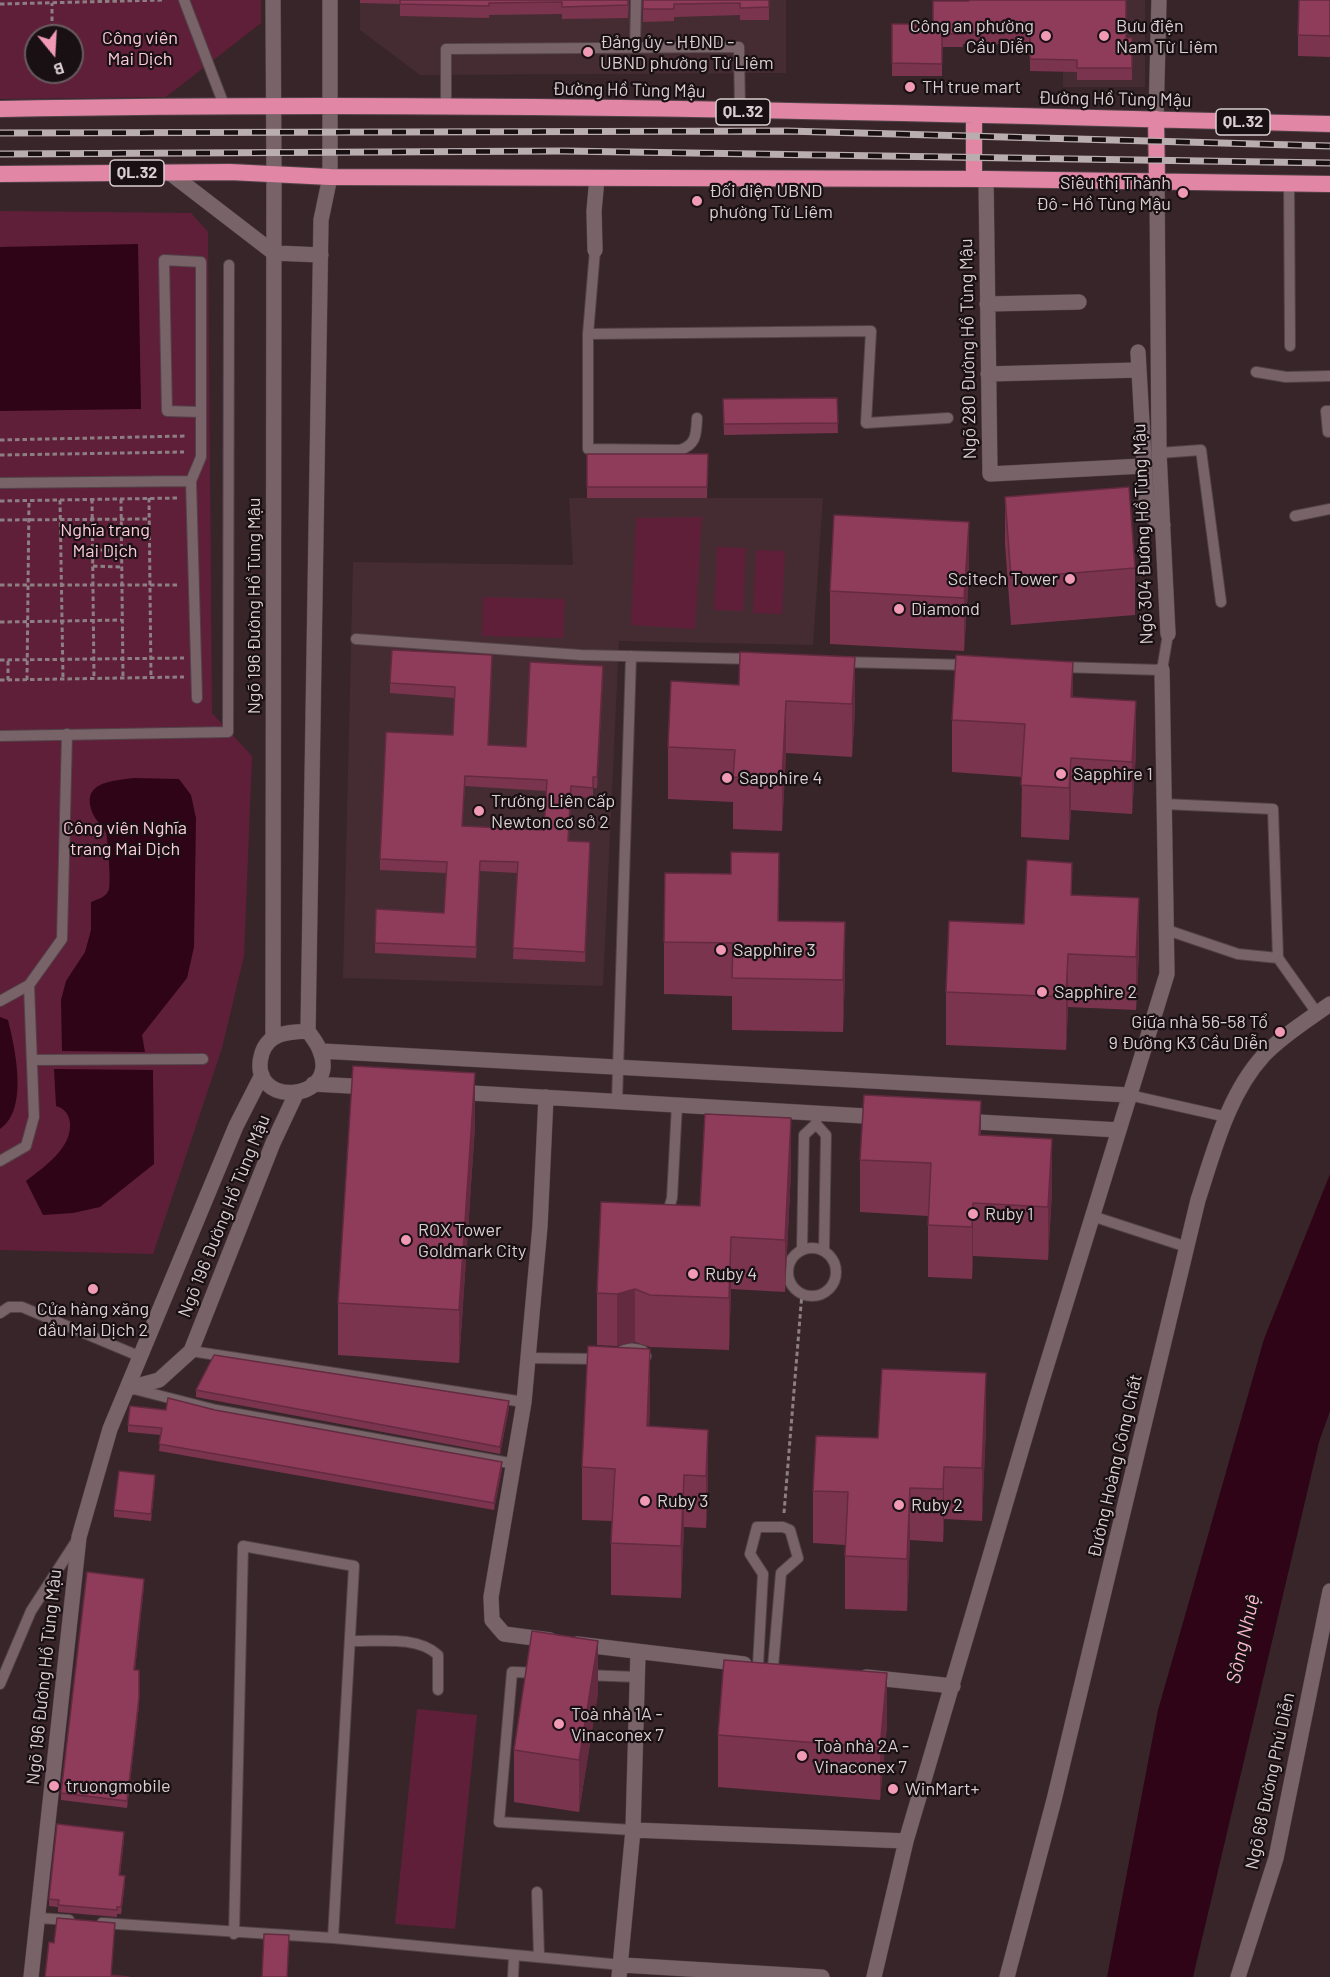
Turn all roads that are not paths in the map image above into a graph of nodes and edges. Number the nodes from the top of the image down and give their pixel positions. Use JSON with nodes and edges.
{"nodes":[{"id":1,"x":184,"y":0,"type":"edge"},
{"id":2,"x":273,"y":0,"type":"edge"},
{"id":3,"x":330,"y":0,"type":"edge"},
{"id":4,"x":636,"y":0,"type":"edge"},
{"id":5,"x":1159,"y":0,"type":"edge"},
{"id":6,"x":635,"y":48,"type":"junction"},
{"id":7,"x":224,"y":105,"type":"junction"},
{"id":8,"x":273,"y":106,"type":"junction"},
{"id":9,"x":329,"y":106,"type":"junction"},
{"id":10,"x":446,"y":107,"type":"junction"},
{"id":11,"x":0,"y":109,"type":"edge"},
{"id":12,"x":740,"y":112,"type":"junction"},
{"id":13,"x":974,"y":116,"type":"junction"},
{"id":14,"x":1156,"y":119,"type":"junction"},
{"id":15,"x":1330,"y":124,"type":"edge"},
{"id":16,"x":170,"y":173,"type":"junction"},
{"id":17,"x":0,"y":174,"type":"edge"},
{"id":18,"x":274,"y":175,"type":"junction"},
{"id":19,"x":330,"y":177,"type":"junction"},
{"id":20,"x":597,"y":177,"type":"junction"},
{"id":21,"x":980,"y":179,"type":"junction"},
{"id":22,"x":1157,"y":181,"type":"junction"},
{"id":23,"x":1289,"y":183,"type":"junction"},
{"id":24,"x":1330,"y":184,"type":"edge"},
{"id":25,"x":595,"y":250,"type":"joint"},
{"id":26,"x":274,"y":254,"type":"junction"},
{"id":27,"x":321,"y":255,"type":"junction"},
{"id":28,"x":229,"y":265,"type":"dead end"},
{"id":29,"x":1079,"y":302,"type":"dead end"},
{"id":30,"x":987,"y":304,"type":"junction"},
{"id":31,"x":588,"y":334,"type":"junction"},
{"id":32,"x":1290,"y":346,"type":"dead end"},
{"id":33,"x":1158,"y":351,"type":"junction"},
{"id":34,"x":1138,"y":352,"type":"joint"},
{"id":35,"x":1138,"y":370,"type":"junction"},
{"id":36,"x":1256,"y":372,"type":"dead end"},
{"id":37,"x":988,"y":374,"type":"junction"},
{"id":38,"x":1330,"y":376,"type":"edge"},
{"id":39,"x":1330,"y":411,"type":"edge"},
{"id":40,"x":200,"y":412,"type":"junction"},
{"id":41,"x":697,"y":418,"type":"dead end"},
{"id":42,"x":948,"y":418,"type":"dead end"},
{"id":43,"x":1328,"y":432,"type":"dead end"},
{"id":44,"x":1159,"y":453,"type":"junction"},
{"id":45,"x":1143,"y":466,"type":"junction"},
{"id":46,"x":191,"y":481,"type":"junction"},
{"id":47,"x":0,"y":483,"type":"edge"},
{"id":48,"x":1330,"y":509,"type":"edge"},
{"id":49,"x":1295,"y":516,"type":"dead end"},
{"id":50,"x":1162,"y":525,"type":"junction"},
{"id":51,"x":1221,"y":602,"type":"dead end"},
{"id":52,"x":1168,"y":634,"type":"joint"},
{"id":53,"x":356,"y":639,"type":"dead end"},
{"id":54,"x":631,"y":656,"type":"junction"},
{"id":55,"x":761,"y":660,"type":"edge"},
{"id":56,"x":832,"y":661,"type":"edge"},
{"id":57,"x":985,"y":665,"type":"edge"},
{"id":58,"x":1044,"y":667,"type":"edge"},
{"id":59,"x":1162,"y":670,"type":"junction"},
{"id":60,"x":197,"y":698,"type":"dead end"},
{"id":61,"x":68,"y":734,"type":"junction"},
{"id":62,"x":0,"y":736,"type":"edge"},
{"id":63,"x":1164,"y":804,"type":"junction"},
{"id":64,"x":1167,"y":930,"type":"junction"},
{"id":65,"x":1278,"y":958,"type":"junction"},
{"id":66,"x":28,"y":985,"type":"junction"},
{"id":67,"x":0,"y":1001,"type":"edge"},
{"id":68,"x":1330,"y":1004,"type":"edge"},
{"id":69,"x":1317,"y":1014,"type":"junction"},
{"id":70,"x":308,"y":1031,"type":"junction"},
{"id":71,"x":273,"y":1037,"type":"junction"},
{"id":72,"x":321,"y":1051,"type":"junction"},
{"id":73,"x":203,"y":1059,"type":"dead end"},
{"id":74,"x":32,"y":1060,"type":"junction"},
{"id":75,"x":618,"y":1068,"type":"junction"},
{"id":76,"x":262,"y":1075,"type":"junction"},
{"id":77,"x":313,"y":1084,"type":"junction"},
{"id":78,"x":383,"y":1088,"type":"edge"},
{"id":79,"x":441,"y":1092,"type":"edge"},
{"id":80,"x":296,"y":1094,"type":"junction"},
{"id":81,"x":1130,"y":1095,"type":"junction"},
{"id":82,"x":546,"y":1098,"type":"junction"},
{"id":83,"x":895,"y":1100,"type":"junction"},
{"id":84,"x":617,"y":1101,"type":"junction"},
{"id":85,"x":677,"y":1105,"type":"junction"},
{"id":86,"x":1227,"y":1117,"type":"junction"},
{"id":87,"x":817,"y":1118,"type":"junction"},
{"id":88,"x":942,"y":1120,"type":"edge"},
{"id":89,"x":1119,"y":1130,"type":"junction"},
{"id":90,"x":0,"y":1161,"type":"edge"},
{"id":91,"x":1092,"y":1216,"type":"junction"},
{"id":92,"x":653,"y":1220,"type":"edge"},
{"id":93,"x":1187,"y":1247,"type":"junction"},
{"id":94,"x":802,"y":1250,"type":"junction"},
{"id":95,"x":824,"y":1251,"type":"junction"},
{"id":96,"x":0,"y":1313,"type":"edge"},
{"id":97,"x":191,"y":1351,"type":"junction"},
{"id":98,"x":141,"y":1357,"type":"junction"},
{"id":99,"x":528,"y":1358,"type":"junction"},
{"id":100,"x":645,"y":1370,"type":"edge"},
{"id":101,"x":129,"y":1388,"type":"junction"},
{"id":102,"x":524,"y":1402,"type":"junction"},
{"id":103,"x":515,"y":1464,"type":"junction"},
{"id":104,"x":79,"y":1537,"type":"junction"},
{"id":105,"x":1330,"y":1591,"type":"edge"},
{"id":106,"x":350,"y":1641,"type":"junction"},
{"id":107,"x":638,"y":1652,"type":"junction"},
{"id":108,"x":772,"y":1667,"type":"junction"},
{"id":109,"x":546,"y":1673,"type":"edge"},
{"id":110,"x":569,"y":1674,"type":"edge"},
{"id":111,"x":852,"y":1675,"type":"edge"},
{"id":112,"x":637,"y":1677,"type":"junction"},
{"id":113,"x":0,"y":1684,"type":"edge"},
{"id":114,"x":953,"y":1686,"type":"junction"},
{"id":115,"x":438,"y":1690,"type":"dead end"},
{"id":116,"x":633,"y":1830,"type":"junction"},
{"id":117,"x":906,"y":1841,"type":"junction"},
{"id":118,"x":537,"y":1892,"type":"dead end"},
{"id":119,"x":39,"y":1918,"type":"junction"},
{"id":120,"x":234,"y":1934,"type":"junction"},
{"id":121,"x":333,"y":1938,"type":"junction"},
{"id":122,"x":514,"y":1956,"type":"junction"},
{"id":123,"x":539,"y":1957,"type":"junction"},
{"id":124,"x":620,"y":1971,"type":"edge"},
{"id":125,"x":31,"y":1977,"type":"edge"},
{"id":126,"x":513,"y":1977,"type":"edge"},
{"id":127,"x":822,"y":1977,"type":"edge"},
{"id":128,"x":874,"y":1977,"type":"edge"},
{"id":129,"x":1007,"y":1977,"type":"edge"},
{"id":130,"x":1238,"y":1977,"type":"edge"}],
"edges":[{"from":1,"to":7,"type":"lane"},
{"from":2,"to":8,"type":"street","name":"Ngõ 196 Đường Hồ Tùng Mậu"},
{"from":3,"to":9,"type":"street"},
{"from":4,"to":6,"type":"lane"},
{"from":5,"to":14,"type":"street"},
{"from":6,"to":10,"type":"lane"},
{"from":6,"to":12,"type":"lane"},
{"from":7,"to":8,"type":"highway","name":"Đường Hồ Tùng Mậu","number":"QL.32"},
{"from":7,"to":11,"type":"highway","name":"Đường Hồ Tùng Mậu","number":"QL.32"},
{"from":8,"to":9,"type":"highway","name":"Đường Hồ Tùng Mậu","number":"QL.32"},
{"from":8,"to":18,"type":"street","name":"Ngõ 196 Đường Hồ Tùng Mậu"},
{"from":9,"to":10,"type":"highway","name":"Đường Hồ Tùng Mậu","number":"QL.32"},
{"from":9,"to":19,"type":"street"},
{"from":10,"to":12,"type":"highway","name":"Đường Hồ Tùng Mậu","number":"QL.32"},
{"from":12,"to":13,"type":"highway","name":"Đường Hồ Tùng Mậu","number":"QL.32"},
{"from":13,"to":14,"type":"highway","name":"Đường Hồ Tùng Mậu","number":"QL.32"},
{"from":13,"to":21,"type":"highway"},
{"from":14,"to":15,"type":"highway","name":"Đường Hồ Tùng Mậu","number":"QL.32"},
{"from":14,"to":22,"type":"highway"},
{"from":16,"to":17,"type":"highway","number":"QL.32"},
{"from":16,"to":18,"type":"highway","number":"QL.32"},
{"from":16,"to":26,"type":"street"},
{"from":18,"to":19,"type":"highway","number":"QL.32"},
{"from":18,"to":26,"type":"street","name":"Ngõ 196 Đường Hồ Tùng Mậu"},
{"from":19,"to":20,"type":"highway","number":"QL.32"},
{"from":19,"to":27,"type":"street"},
{"from":20,"to":21,"type":"highway","number":"QL.32"},
{"from":20,"to":25,"type":"street"},
{"from":21,"to":22,"type":"highway","number":"QL.32"},
{"from":21,"to":30,"type":"street","name":"Ngõ 280 Đường Hồ Tùng Mậu"},
{"from":22,"to":23,"type":"highway","number":"QL.32"},
{"from":22,"to":33,"type":"street","name":"Ngõ 304 Đường Hồ Tùng Mậu"},
{"from":23,"to":24,"type":"highway","number":"QL.32"},
{"from":23,"to":32,"type":"lane"},
{"from":25,"to":31,"type":"lane"},
{"from":26,"to":27,"type":"street"},
{"from":26,"to":71,"type":"street","name":"Ngõ 196 Đường Hồ Tùng Mậu"},
{"from":27,"to":70,"type":"street"},
{"from":28,"to":61,"type":"lane"},
{"from":29,"to":30,"type":"street"},
{"from":30,"to":37,"type":"street","name":"Ngõ 280 Đường Hồ Tùng Mậu"},
{"from":31,"to":41,"type":"lane"},
{"from":31,"to":42,"type":"lane"},
{"from":33,"to":34,"type":"lane"},
{"from":33,"to":44,"type":"street","name":"Ngõ 304 Đường Hồ Tùng Mậu"},
{"from":34,"to":35,"type":"street"},
{"from":35,"to":37,"type":"street"},
{"from":35,"to":45,"type":"street"},
{"from":36,"to":38,"type":"lane"},
{"from":37,"to":45,"type":"street","name":"Ngõ 280 Đường Hồ Tùng Mậu"},
{"from":39,"to":43,"type":"lane"},
{"from":40,"to":40,"type":"lane"},
{"from":40,"to":46,"type":"lane"},
{"from":44,"to":50,"type":"street","name":"Ngõ 304 Đường Hồ Tùng Mậu"},
{"from":44,"to":51,"type":"lane"},
{"from":45,"to":50,"type":"street"},
{"from":46,"to":47,"type":"lane"},
{"from":46,"to":60,"type":"lane"},
{"from":48,"to":49,"type":"lane"},
{"from":50,"to":52,"type":"street","name":"Ngõ 304 Đường Hồ Tùng Mậu"},
{"from":52,"to":59,"type":"lane","name":"Ngõ 304 Đường Hồ Tùng Mậu"},
{"from":53,"to":54,"type":"lane"},
{"from":54,"to":55,"type":"lane"},
{"from":54,"to":75,"type":"lane"},
{"from":56,"to":57,"type":"lane"},
{"from":58,"to":59,"type":"lane"},
{"from":59,"to":63,"type":"street","name":"Ngõ 304 Đường Hồ Tùng Mậu"},
{"from":61,"to":62,"type":"lane"},
{"from":61,"to":66,"type":"lane"},
{"from":63,"to":64,"type":"street","name":"Ngõ 304 Đường Hồ Tùng Mậu"},
{"from":63,"to":65,"type":"lane"},
{"from":64,"to":65,"type":"lane"},
{"from":64,"to":81,"type":"street","name":"Ngõ 304 Đường Hồ Tùng Mậu"},
{"from":65,"to":69,"type":"lane"},
{"from":66,"to":67,"type":"lane"},
{"from":66,"to":74,"type":"lane"},
{"from":68,"to":69,"type":"street","name":"Đường Hoàng Công Chất"},
{"from":69,"to":86,"type":"street","name":"Đường Hoàng Công Chất"},
{"from":70,"to":71,"type":"street"},
{"from":70,"to":72,"type":"street"},
{"from":71,"to":76,"type":"street"},
{"from":72,"to":75,"type":"street"},
{"from":72,"to":77,"type":"street"},
{"from":73,"to":74,"type":"lane"},
{"from":74,"to":90,"type":"lane"},
{"from":75,"to":83,"type":"street"},
{"from":75,"to":84,"type":"lane"},
{"from":76,"to":80,"type":"street"},
{"from":76,"to":98,"type":"street","name":"Ngõ 196 Đường Hồ Tùng Mậu"},
{"from":77,"to":78,"type":"street"},
{"from":77,"to":80,"type":"street"},
{"from":79,"to":82,"type":"street"},
{"from":80,"to":97,"type":"street","name":"Ngõ 196 Đường Hồ Tùng Mậu"},
{"from":81,"to":83,"type":"street"},
{"from":81,"to":86,"type":"lane"},
{"from":81,"to":89,"type":"street","name":"Ngõ 304 Đường Hồ Tùng Mậu"},
{"from":82,"to":84,"type":"street"},
{"from":82,"to":99,"type":"street"},
{"from":83,"to":87,"type":"street"},
{"from":84,"to":85,"type":"street"},
{"from":85,"to":87,"type":"street"},
{"from":85,"to":92,"type":"lane"},
{"from":86,"to":93,"type":"street","name":"Đường Hoàng Công Chất"},
{"from":87,"to":94,"type":"lane"},
{"from":87,"to":95,"type":"lane"},
{"from":88,"to":89,"type":"street"},
{"from":89,"to":91,"type":"street","name":"Ngõ 304 Đường Hồ Tùng Mậu"},
{"from":91,"to":93,"type":"lane"},
{"from":91,"to":114,"type":"street","name":"Ngõ 304 Đường Hồ Tùng Mậu"},
{"from":93,"to":129,"type":"street","name":"Đường Hoàng Công Chất"},
{"from":94,"to":95,"type":"lane"},
{"from":94,"to":95,"type":"lane"},
{"from":96,"to":98,"type":"lane"},
{"from":97,"to":101,"type":"street","name":"Ngõ 196 Đường Hồ Tùng Mậu"},
{"from":97,"to":102,"type":"lane"},
{"from":98,"to":101,"type":"street","name":"Ngõ 196 Đường Hồ Tùng Mậu"},
{"from":99,"to":100,"type":"lane"},
{"from":99,"to":102,"type":"street"},
{"from":101,"to":103,"type":"lane"},
{"from":101,"to":104,"type":"street","name":"Ngõ 196 Đường Hồ Tùng Mậu"},
{"from":102,"to":103,"type":"street"},
{"from":103,"to":107,"type":"street"},
{"from":104,"to":113,"type":"lane"},
{"from":104,"to":119,"type":"street","name":"Ngõ 196 Đường Hồ Tùng Mậu"},
{"from":105,"to":130,"type":"street","name":"Ngõ 68 Đường Phú Diễn"},
{"from":106,"to":115,"type":"lane"},
{"from":106,"to":120,"type":"lane"},
{"from":106,"to":121,"type":"lane"},
{"from":107,"to":108,"type":"street"},
{"from":107,"to":112,"type":"street"},
{"from":108,"to":108,"type":"lane"},
{"from":109,"to":116,"type":"lane"},
{"from":110,"to":112,"type":"lane"},
{"from":111,"to":114,"type":"street"},
{"from":112,"to":116,"type":"street"},
{"from":114,"to":117,"type":"street","name":"Ngõ 304 Đường Hồ Tùng Mậu"},
{"from":116,"to":117,"type":"street"},
{"from":116,"to":124,"type":"street"},
{"from":117,"to":128,"type":"street","name":"Ngõ 304 Đường Hồ Tùng Mậu"},
{"from":118,"to":123,"type":"lane"},
{"from":119,"to":120,"type":"lane"},
{"from":119,"to":125,"type":"street","name":"Ngõ 196 Đường Hồ Tùng Mậu"},
{"from":120,"to":121,"type":"lane"},
{"from":121,"to":122,"type":"lane"},
{"from":122,"to":123,"type":"lane"},
{"from":122,"to":126,"type":"lane"},
{"from":123,"to":124,"type":"lane"},
{"from":124,"to":127,"type":"street"}]}
